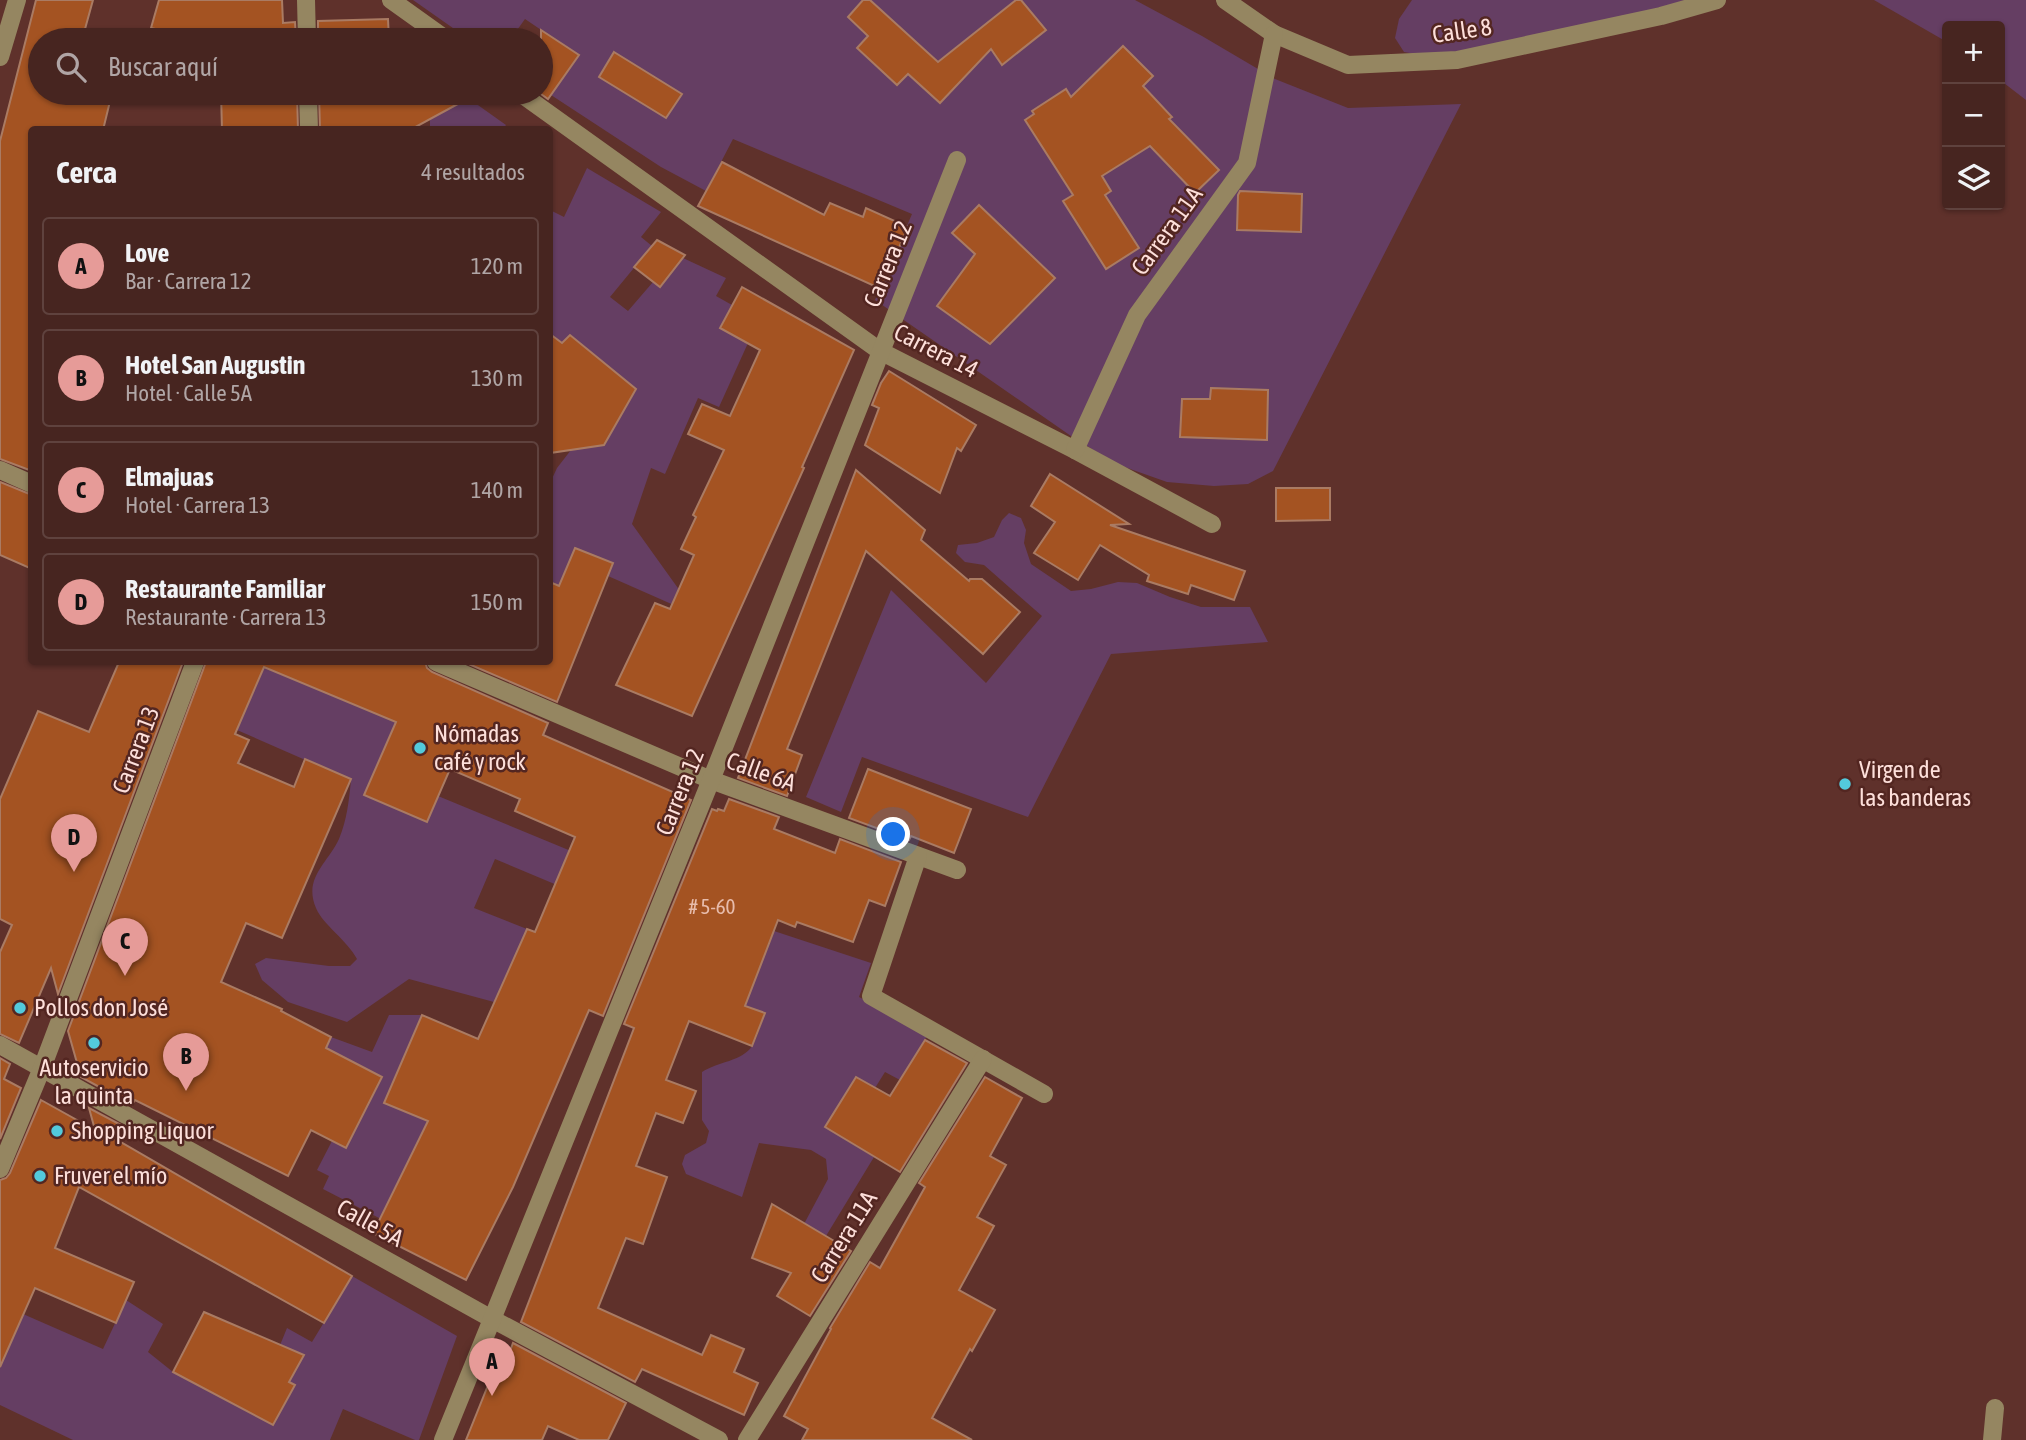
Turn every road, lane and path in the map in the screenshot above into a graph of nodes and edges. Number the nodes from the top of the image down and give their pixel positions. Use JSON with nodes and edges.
{"nodes":[{"id":1,"x":17,"y":0,"type":"edge"},
{"id":2,"x":306,"y":0,"type":"edge"},
{"id":3,"x":391,"y":0,"type":"edge"},
{"id":4,"x":1225,"y":0,"type":"edge"},
{"id":5,"x":1717,"y":0,"type":"edge"},
{"id":6,"x":307,"y":28,"type":"edge"},
{"id":7,"x":430,"y":28,"type":"edge"},
{"id":8,"x":1274,"y":34,"type":"junction"},
{"id":9,"x":0,"y":57,"type":"edge"},
{"id":10,"x":309,"y":105,"type":"edge"},
{"id":11,"x":537,"y":105,"type":"edge"},
{"id":12,"x":309,"y":126,"type":"edge"},
{"id":13,"x":957,"y":160,"type":"dead end"},
{"id":14,"x":880,"y":351,"type":"junction"},
{"id":15,"x":1075,"y":450,"type":"junction"},
{"id":16,"x":0,"y":470,"type":"edge"},
{"id":17,"x":28,"y":483,"type":"edge"},
{"id":18,"x":1212,"y":524,"type":"dead end"},
{"id":19,"x":194,"y":665,"type":"edge"},
{"id":20,"x":443,"y":665,"type":"edge"},
{"id":21,"x":711,"y":780,"type":"junction"},
{"id":22,"x":918,"y":856,"type":"junction"},
{"id":23,"x":957,"y":870,"type":"dead end"},
{"id":24,"x":0,"y":1045,"type":"edge"},
{"id":25,"x":983,"y":1059,"type":"junction"},
{"id":26,"x":42,"y":1068,"type":"junction"},
{"id":27,"x":1044,"y":1094,"type":"dead end"},
{"id":28,"x":0,"y":1169,"type":"edge"},
{"id":29,"x":492,"y":1319,"type":"junction"},
{"id":30,"x":1994,"y":1408,"type":"dead end"},
{"id":31,"x":443,"y":1440,"type":"edge"},
{"id":32,"x":719,"y":1440,"type":"edge"},
{"id":33,"x":747,"y":1440,"type":"edge"},
{"id":34,"x":1992,"y":1440,"type":"edge"}],
"edges":[{"from":1,"to":9,"type":"street"},
{"from":2,"to":6,"type":"street"},
{"from":3,"to":7,"type":"street"},
{"from":4,"to":8,"type":"street","name":"Calle 8"},
{"from":5,"to":8,"type":"street","name":"Calle 8"},
{"from":8,"to":15,"type":"street","name":"Carrera 11A"},
{"from":10,"to":12,"type":"street"},
{"from":11,"to":14,"type":"street","name":"Carrera 14"},
{"from":13,"to":14,"type":"street","name":"Carrera 12"},
{"from":14,"to":15,"type":"street","name":"Carrera 14"},
{"from":14,"to":21,"type":"street","name":"Carrera 12"},
{"from":15,"to":18,"type":"street","name":"Carrera 14"},
{"from":16,"to":17,"type":"street"},
{"from":19,"to":26,"type":"street","name":"Carrera 13"},
{"from":20,"to":21,"type":"street","name":"Calle 6A"},
{"from":21,"to":22,"type":"street","name":"Calle 6A"},
{"from":21,"to":29,"type":"street","name":"Carrera 12"},
{"from":22,"to":23,"type":"street","name":"Calle 6A"},
{"from":22,"to":25,"type":"street"},
{"from":24,"to":26,"type":"street","name":"Calle 5A"},
{"from":25,"to":27,"type":"street"},
{"from":25,"to":33,"type":"street","name":"Carrera 11A"},
{"from":26,"to":28,"type":"street","name":"Carrera 13"},
{"from":26,"to":29,"type":"street","name":"Calle 5A"},
{"from":29,"to":31,"type":"street","name":"Carrera 12"},
{"from":29,"to":32,"type":"street","name":"Calle 5A"},
{"from":30,"to":34,"type":"street"}]}
